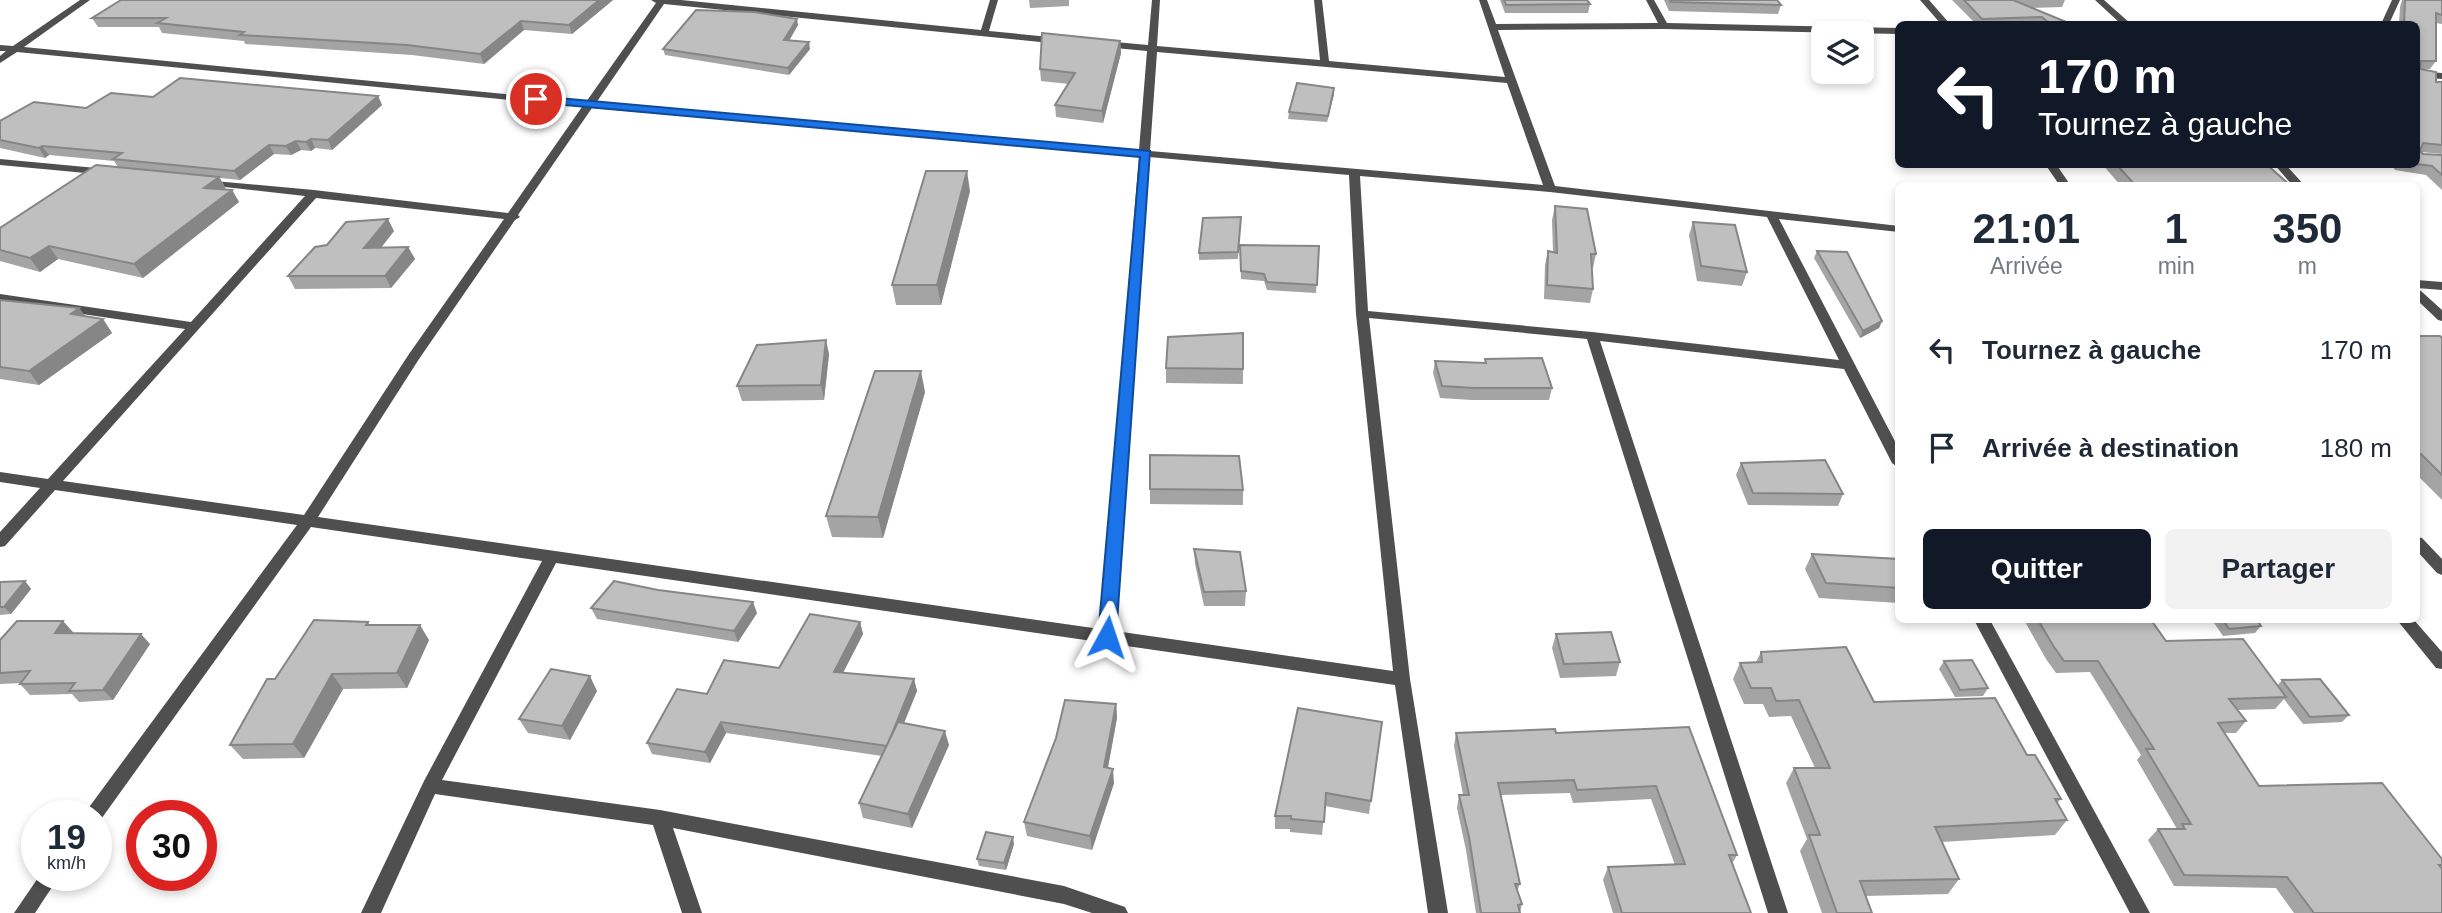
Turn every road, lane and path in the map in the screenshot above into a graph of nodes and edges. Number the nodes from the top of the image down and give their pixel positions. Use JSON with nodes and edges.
{"nodes":[{"id":1,"x":86,"y":0,"type":"edge"},
{"id":2,"x":654,"y":0,"type":"edge"},
{"id":3,"x":662,"y":0,"type":"edge"},
{"id":4,"x":994,"y":0,"type":"edge"},
{"id":5,"x":1156,"y":0,"type":"edge"},
{"id":6,"x":1318,"y":0,"type":"edge"},
{"id":7,"x":1483,"y":0,"type":"edge"},
{"id":8,"x":1650,"y":0,"type":"edge"},
{"id":9,"x":1924,"y":0,"type":"edge"},
{"id":10,"x":2099,"y":0,"type":"edge"},
{"id":11,"x":2396,"y":0,"type":"edge"},
{"id":12,"x":1943,"y":21,"type":"edge"},
{"id":13,"x":2123,"y":21,"type":"edge"},
{"id":14,"x":2386,"y":21,"type":"edge"},
{"id":15,"x":1664,"y":26,"type":"junction"},
{"id":16,"x":1492,"y":27,"type":"junction"},
{"id":17,"x":1895,"y":32,"type":"edge"},
{"id":18,"x":984,"y":34,"type":"junction"},
{"id":19,"x":1074,"y":42,"type":"edge"},
{"id":20,"x":1088,"y":43,"type":"edge"},
{"id":21,"x":0,"y":48,"type":"edge"},
{"id":22,"x":1153,"y":48,"type":"junction"},
{"id":23,"x":15,"y":49,"type":"junction"},
{"id":24,"x":0,"y":60,"type":"edge"},
{"id":25,"x":1325,"y":64,"type":"junction"},
{"id":26,"x":2420,"y":74,"type":"edge"},
{"id":27,"x":2442,"y":76,"type":"edge"},
{"id":28,"x":1510,"y":79,"type":"junction"},
{"id":29,"x":591,"y":105,"type":"junction"},
{"id":30,"x":1146,"y":153,"type":"junction"},
{"id":31,"x":0,"y":162,"type":"edge"},
{"id":32,"x":2283,"y":168,"type":"edge"},
{"id":33,"x":1354,"y":171,"type":"junction"},
{"id":34,"x":123,"y":174,"type":"edge"},
{"id":35,"x":191,"y":181,"type":"edge"},
{"id":36,"x":2296,"y":182,"type":"edge"},
{"id":37,"x":1550,"y":189,"type":"junction"},
{"id":38,"x":314,"y":193,"type":"junction"},
{"id":39,"x":1770,"y":213,"type":"junction"},
{"id":40,"x":514,"y":217,"type":"junction"},
{"id":41,"x":1895,"y":229,"type":"edge"},
{"id":42,"x":2420,"y":284,"type":"edge"},
{"id":43,"x":2442,"y":286,"type":"edge"},
{"id":44,"x":2420,"y":297,"type":"edge"},
{"id":45,"x":0,"y":298,"type":"edge"},
{"id":46,"x":1362,"y":314,"type":"junction"},
{"id":47,"x":2442,"y":317,"type":"edge"},
{"id":48,"x":194,"y":326,"type":"junction"},
{"id":49,"x":1592,"y":336,"type":"junction"},
{"id":50,"x":1847,"y":365,"type":"junction"},
{"id":51,"x":1895,"y":455,"type":"edge"},
{"id":52,"x":0,"y":477,"type":"edge"},
{"id":53,"x":53,"y":484,"type":"junction"},
{"id":54,"x":307,"y":522,"type":"junction"},
{"id":55,"x":0,"y":542,"type":"edge"},
{"id":56,"x":2420,"y":545,"type":"edge"},
{"id":57,"x":552,"y":556,"type":"junction"},
{"id":58,"x":2442,"y":569,"type":"edge"},
{"id":59,"x":1984,"y":623,"type":"edge"},
{"id":60,"x":2408,"y":623,"type":"edge"},
{"id":61,"x":1107,"y":637,"type":"junction"},
{"id":62,"x":2442,"y":663,"type":"edge"},
{"id":63,"x":1402,"y":679,"type":"junction"},
{"id":64,"x":430,"y":786,"type":"junction"},
{"id":65,"x":105,"y":800,"type":"edge"},
{"id":66,"x":660,"y":818,"type":"junction"},
{"id":67,"x":40,"y":891,"type":"edge"},
{"id":68,"x":24,"y":913,"type":"edge"},
{"id":69,"x":371,"y":913,"type":"edge"},
{"id":70,"x":692,"y":913,"type":"edge"},
{"id":71,"x":1118,"y":913,"type":"edge"},
{"id":72,"x":1438,"y":913,"type":"edge"},
{"id":73,"x":1778,"y":913,"type":"edge"},
{"id":74,"x":2140,"y":913,"type":"edge"}],
"edges":[{"from":1,"to":23,"type":"street"},
{"from":2,"to":3,"type":"street"},
{"from":3,"to":18,"type":"street"},
{"from":3,"to":29,"type":"street"},
{"from":4,"to":18,"type":"street"},
{"from":5,"to":22,"type":"street"},
{"from":6,"to":25,"type":"street"},
{"from":7,"to":16,"type":"street"},
{"from":8,"to":15,"type":"street"},
{"from":9,"to":12,"type":"street"},
{"from":10,"to":13,"type":"street"},
{"from":11,"to":14,"type":"street"},
{"from":15,"to":16,"type":"street"},
{"from":15,"to":17,"type":"street"},
{"from":16,"to":28,"type":"street"},
{"from":18,"to":19,"type":"street"},
{"from":20,"to":22,"type":"street"},
{"from":21,"to":23,"type":"street"},
{"from":22,"to":25,"type":"street"},
{"from":22,"to":30,"type":"street"},
{"from":23,"to":24,"type":"street"},
{"from":23,"to":29,"type":"street"},
{"from":25,"to":28,"type":"street"},
{"from":26,"to":27,"type":"street"},
{"from":28,"to":37,"type":"street"},
{"from":29,"to":30,"type":"street"},
{"from":29,"to":40,"type":"street"},
{"from":30,"to":33,"type":"street"},
{"from":30,"to":61,"type":"street"},
{"from":31,"to":34,"type":"street"},
{"from":32,"to":36,"type":"street"},
{"from":33,"to":37,"type":"street"},
{"from":33,"to":46,"type":"street"},
{"from":35,"to":38,"type":"street"},
{"from":37,"to":39,"type":"street"},
{"from":38,"to":40,"type":"street"},
{"from":38,"to":48,"type":"street"},
{"from":39,"to":41,"type":"street"},
{"from":39,"to":50,"type":"street"},
{"from":40,"to":54,"type":"street"},
{"from":42,"to":43,"type":"street"},
{"from":44,"to":47,"type":"street"},
{"from":45,"to":48,"type":"street"},
{"from":46,"to":49,"type":"street"},
{"from":46,"to":63,"type":"street"},
{"from":48,"to":53,"type":"street"},
{"from":49,"to":50,"type":"street"},
{"from":49,"to":73,"type":"street"},
{"from":50,"to":51,"type":"street"},
{"from":52,"to":53,"type":"street"},
{"from":53,"to":54,"type":"street"},
{"from":53,"to":55,"type":"street"},
{"from":54,"to":57,"type":"street"},
{"from":54,"to":65,"type":"street"},
{"from":56,"to":58,"type":"street"},
{"from":57,"to":61,"type":"street"},
{"from":57,"to":64,"type":"street"},
{"from":59,"to":74,"type":"street"},
{"from":60,"to":62,"type":"street"},
{"from":61,"to":63,"type":"street"},
{"from":63,"to":72,"type":"street"},
{"from":64,"to":66,"type":"street"},
{"from":64,"to":69,"type":"street"},
{"from":66,"to":70,"type":"street"},
{"from":66,"to":71,"type":"street"},
{"from":67,"to":68,"type":"street"}]}
